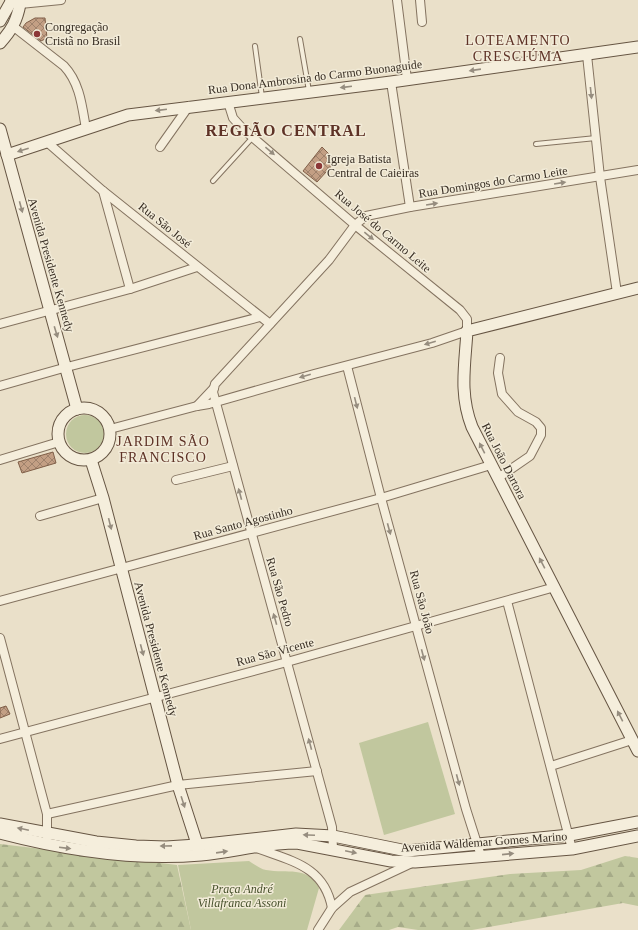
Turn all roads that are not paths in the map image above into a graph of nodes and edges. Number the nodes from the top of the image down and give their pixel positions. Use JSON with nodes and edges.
{"nodes":[{"id":1,"x":61,"y":0,"type":"edge"},
{"id":2,"x":396,"y":0,"type":"edge"},
{"id":3,"x":420,"y":0,"type":"edge"},
{"id":4,"x":15,"y":1,"type":"edge"},
{"id":5,"x":0,"y":22,"type":"edge"},
{"id":6,"x":422,"y":22,"type":"dead end"},
{"id":7,"x":14,"y":28,"type":"junction"},
{"id":8,"x":300,"y":39,"type":"dead end"},
{"id":9,"x":0,"y":43,"type":"edge"},
{"id":10,"x":255,"y":46,"type":"dead end"},
{"id":11,"x":638,"y":47,"type":"edge"},
{"id":12,"x":587,"y":55,"type":"junction"},
{"id":13,"x":407,"y":79,"type":"junction"},
{"id":14,"x":391,"y":82,"type":"junction"},
{"id":15,"x":310,"y":92,"type":"junction"},
{"id":16,"x":262,"y":97,"type":"junction"},
{"id":17,"x":228,"y":102,"type":"junction"},
{"id":18,"x":189,"y":106,"type":"junction"},
{"id":19,"x":0,"y":128,"type":"edge"},
{"id":20,"x":86,"y":128,"type":"junction"},
{"id":21,"x":253,"y":137,"type":"junction"},
{"id":22,"x":596,"y":138,"type":"junction"},
{"id":23,"x":47,"y":142,"type":"junction"},
{"id":24,"x":536,"y":144,"type":"dead end"},
{"id":25,"x":160,"y":147,"type":"dead end"},
{"id":26,"x":3,"y":156,"type":"edge"},
{"id":27,"x":638,"y":170,"type":"edge"},
{"id":28,"x":600,"y":176,"type":"junction"},
{"id":29,"x":213,"y":181,"type":"dead end"},
{"id":30,"x":103,"y":191,"type":"junction"},
{"id":31,"x":410,"y":207,"type":"junction"},
{"id":32,"x":355,"y":225,"type":"junction"},
{"id":33,"x":197,"y":267,"type":"junction"},
{"id":34,"x":638,"y":288,"type":"edge"},
{"id":35,"x":130,"y":289,"type":"junction"},
{"id":36,"x":618,"y":293,"type":"junction"},
{"id":37,"x":50,"y":311,"type":"junction"},
{"id":38,"x":260,"y":317,"type":"junction"},
{"id":39,"x":0,"y":324,"type":"edge"},
{"id":40,"x":270,"y":324,"type":"junction"},
{"id":41,"x":467,"y":331,"type":"junction"},
{"id":42,"x":500,"y":358,"type":"dead end"},
{"id":43,"x":347,"y":366,"type":"junction"},
{"id":44,"x":67,"y":367,"type":"junction"},
{"id":45,"x":0,"y":386,"type":"edge"},
{"id":46,"x":214,"y":388,"type":"junction"},
{"id":47,"x":216,"y":402,"type":"junction"},
{"id":48,"x":197,"y":406,"type":"junction"},
{"id":49,"x":77,"y":409,"type":"junction"},
{"id":50,"x":110,"y":429,"type":"junction"},
{"id":51,"x":59,"y":442,"type":"junction"},
{"id":52,"x":0,"y":460,"type":"edge"},
{"id":53,"x":91,"y":460,"type":"junction"},
{"id":54,"x":491,"y":465,"type":"junction"},
{"id":55,"x":232,"y":466,"type":"junction"},
{"id":56,"x":498,"y":478,"type":"junction"},
{"id":57,"x":176,"y":480,"type":"dead end"},
{"id":58,"x":103,"y":498,"type":"junction"},
{"id":59,"x":381,"y":498,"type":"junction"},
{"id":60,"x":40,"y":516,"type":"dead end"},
{"id":61,"x":251,"y":533,"type":"junction"},
{"id":62,"x":121,"y":569,"type":"junction"},
{"id":63,"x":555,"y":587,"type":"junction"},
{"id":64,"x":0,"y":601,"type":"edge"},
{"id":65,"x":507,"y":601,"type":"junction"},
{"id":66,"x":416,"y":627,"type":"junction"},
{"id":67,"x":0,"y":638,"type":"edge"},
{"id":68,"x":287,"y":662,"type":"junction"},
{"id":69,"x":154,"y":696,"type":"junction"},
{"id":70,"x":23,"y":731,"type":"junction"},
{"id":71,"x":0,"y":738,"type":"edge"},
{"id":72,"x":632,"y":740,"type":"junction"},
{"id":73,"x":638,"y":751,"type":"edge"},
{"id":74,"x":551,"y":766,"type":"junction"},
{"id":75,"x":317,"y":771,"type":"junction"},
{"id":76,"x":178,"y":785,"type":"junction"},
{"id":77,"x":47,"y":814,"type":"junction"},
{"id":78,"x":638,"y":822,"type":"edge"},
{"id":79,"x":0,"y":824,"type":"edge"},
{"id":80,"x":0,"y":833,"type":"edge"},
{"id":81,"x":47,"y":834,"type":"junction"},
{"id":82,"x":570,"y":835,"type":"junction"},
{"id":83,"x":333,"y":836,"type":"junction"},
{"id":84,"x":638,"y":836,"type":"edge"},
{"id":85,"x":478,"y":844,"type":"junction"},
{"id":86,"x":47,"y":845,"type":"junction"},
{"id":87,"x":254,"y":847,"type":"junction"},
{"id":88,"x":333,"y":849,"type":"junction"},
{"id":89,"x":572,"y":849,"type":"junction"},
{"id":90,"x":199,"y":850,"type":"junction"},
{"id":91,"x":481,"y":856,"type":"junction"},
{"id":92,"x":415,"y":862,"type":"junction"},
{"id":93,"x":332,"y":908,"type":"junction"},
{"id":94,"x":318,"y":930,"type":"edge"}],
"edges":[{"from":1,"to":4,"type":"street"},
{"from":2,"to":13,"type":"street"},
{"from":3,"to":6,"type":"street"},
{"from":4,"to":5,"type":"street"},
{"from":4,"to":7,"type":"street"},
{"from":5,"to":7,"type":"street"},
{"from":7,"to":9,"type":"street"},
{"from":7,"to":20,"type":"street"},
{"from":8,"to":15,"type":"lane"},
{"from":10,"to":16,"type":"lane"},
{"from":11,"to":12,"type":"street","name":"Rua Dona Ambrosina do Carmo Buonaguide"},
{"from":12,"to":13,"type":"street","name":"Rua Dona Ambrosina do Carmo Buonaguide","one_way":true},
{"from":12,"to":22,"type":"street","one_way":true},
{"from":13,"to":14,"type":"street","name":"Rua Dona Ambrosina do Carmo Buonaguide"},
{"from":14,"to":15,"type":"street","name":"Rua Dona Ambrosina do Carmo Buonaguide","one_way":true},
{"from":14,"to":31,"type":"street"},
{"from":15,"to":16,"type":"street","name":"Rua Dona Ambrosina do Carmo Buonaguide"},
{"from":16,"to":17,"type":"street","name":"Rua Dona Ambrosina do Carmo Buonaguide"},
{"from":17,"to":18,"type":"street","name":"Rua Dona Ambrosina do Carmo Buonaguide"},
{"from":17,"to":21,"type":"street","name":"Rua José do Carmo Leite"},
{"from":18,"to":20,"type":"street","name":"Rua Dona Ambrosina do Carmo Buonaguide","one_way":true},
{"from":18,"to":25,"type":"street"},
{"from":19,"to":26,"type":"street","name":"Avenida Presidente Kennedy"},
{"from":20,"to":23,"type":"street","name":"Rua Dona Ambrosina do Carmo Buonaguide"},
{"from":21,"to":29,"type":"lane"},
{"from":21,"to":32,"type":"street","name":"Rua José do Carmo Leite","one_way":true},
{"from":22,"to":24,"type":"lane"},
{"from":22,"to":28,"type":"street"},
{"from":23,"to":26,"type":"street","name":"Rua Dona Ambrosina do Carmo Buonaguide","one_way":true},
{"from":23,"to":30,"type":"street","name":"Rua São José"},
{"from":26,"to":37,"type":"street","name":"Avenida Presidente Kennedy","one_way":true},
{"from":27,"to":28,"type":"street","name":"Rua Domingos do Carmo Leite"},
{"from":31,"to":28,"type":"street","name":"Rua Domingos do Carmo Leite","one_way":true},
{"from":28,"to":36,"type":"street"},
{"from":30,"to":33,"type":"street","name":"Rua São José"},
{"from":30,"to":35,"type":"street"},
{"from":31,"to":32,"type":"street","name":"Rua Domingos do Carmo Leite"},
{"from":32,"to":40,"type":"street"},
{"from":32,"to":41,"type":"street","name":"Rua José do Carmo Leite","one_way":true},
{"from":33,"to":35,"type":"street"},
{"from":33,"to":38,"type":"street","name":"Rua São José"},
{"from":34,"to":36,"type":"street"},
{"from":35,"to":37,"type":"street"},
{"from":36,"to":41,"type":"street"},
{"from":37,"to":39,"type":"street"},
{"from":37,"to":44,"type":"street","name":"Avenida Presidente Kennedy","one_way":true},
{"from":38,"to":40,"type":"street","name":"Rua São José"},
{"from":38,"to":44,"type":"street"},
{"from":40,"to":46,"type":"street"},
{"from":41,"to":43,"type":"street","one_way":true},
{"from":54,"to":41,"type":"street","name":"Rua João Dartora","one_way":true},
{"from":42,"to":56,"type":"street"},
{"from":43,"to":47,"type":"street","one_way":true},
{"from":43,"to":59,"type":"street","name":"Rua São João","one_way":true},
{"from":44,"to":45,"type":"street"},
{"from":44,"to":49,"type":"street","name":"Avenida Presidente Kennedy"},
{"from":46,"to":47,"type":"street","name":"Rua São Pedro"},
{"from":46,"to":48,"type":"street"},
{"from":47,"to":48,"type":"street"},
{"from":47,"to":55,"type":"street","name":"Rua São Pedro"},
{"from":48,"to":50,"type":"street"},
{"from":49,"to":50,"type":"street"},
{"from":49,"to":51,"type":"street"},
{"from":50,"to":53,"type":"street"},
{"from":51,"to":52,"type":"street"},
{"from":51,"to":53,"type":"street"},
{"from":53,"to":58,"type":"street","name":"Avenida Presidente Kennedy"},
{"from":54,"to":56,"type":"street","name":"Rua João Dartora"},
{"from":54,"to":59,"type":"street","name":"Rua Santo Agostinho"},
{"from":55,"to":57,"type":"street"},
{"from":61,"to":55,"type":"street","name":"Rua São Pedro","one_way":true},
{"from":63,"to":56,"type":"street","name":"Rua João Dartora","one_way":true},
{"from":58,"to":60,"type":"street"},
{"from":58,"to":62,"type":"street","name":"Avenida Presidente Kennedy","one_way":true},
{"from":59,"to":61,"type":"street","name":"Rua Santo Agostinho"},
{"from":59,"to":66,"type":"street","name":"Rua São João","one_way":true},
{"from":61,"to":62,"type":"street","name":"Rua Santo Agostinho"},
{"from":68,"to":61,"type":"street","name":"Rua São Pedro","one_way":true},
{"from":62,"to":64,"type":"street","name":"Rua Santo Agostinho"},
{"from":62,"to":69,"type":"street","name":"Avenida Presidente Kennedy","one_way":true},
{"from":63,"to":65,"type":"street","name":"Rua São Vicente"},
{"from":72,"to":63,"type":"street","name":"Rua João Dartora","one_way":true},
{"from":65,"to":66,"type":"street","name":"Rua São Vicente"},
{"from":65,"to":74,"type":"street"},
{"from":66,"to":68,"type":"street","name":"Rua São Vicente"},
{"from":66,"to":85,"type":"street","name":"Rua São João","one_way":true},
{"from":67,"to":70,"type":"street"},
{"from":68,"to":69,"type":"street","name":"Rua São Vicente"},
{"from":75,"to":68,"type":"street","name":"Rua São Pedro","one_way":true},
{"from":69,"to":70,"type":"street","name":"Rua São Vicente"},
{"from":69,"to":76,"type":"street","name":"Avenida Presidente Kennedy"},
{"from":70,"to":71,"type":"street","name":"Rua São Vicente"},
{"from":70,"to":77,"type":"street"},
{"from":72,"to":73,"type":"street","name":"Rua João Dartora"},
{"from":72,"to":74,"type":"street"},
{"from":74,"to":82,"type":"street"},
{"from":75,"to":76,"type":"street"},
{"from":75,"to":83,"type":"street","name":"Rua São Pedro"},
{"from":76,"to":77,"type":"street"},
{"from":76,"to":90,"type":"street","name":"Avenida Presidente Kennedy","one_way":true},
{"from":77,"to":81,"type":"street"},
{"from":78,"to":82,"type":"street","name":"Avenida Waldemar Gomes Marino"},
{"from":81,"to":79,"type":"street","name":"Avenida Waldemar Gomes Marino","one_way":true},
{"from":80,"to":86,"type":"street","name":"Avenida Waldemar Gomes Marino"},
{"from":81,"to":86,"type":"street"},
{"from":90,"to":81,"type":"street","name":"Avenida Waldemar Gomes Marino","one_way":true},
{"from":82,"to":85,"type":"street","name":"Avenida Waldemar Gomes Marino"},
{"from":82,"to":89,"type":"street"},
{"from":83,"to":85,"type":"street","name":"Avenida Waldemar Gomes Marino"},
{"from":83,"to":88,"type":"street","name":"Rua São Pedro"},
{"from":83,"to":90,"type":"street","name":"Avenida Waldemar Gomes Marino","one_way":true},
{"from":84,"to":89,"type":"street","name":"Avenida Waldemar Gomes Marino"},
{"from":85,"to":91,"type":"street","name":"Rua São João"},
{"from":86,"to":90,"type":"street","name":"Avenida Waldemar Gomes Marino","one_way":true},
{"from":87,"to":88,"type":"street","name":"Avenida Waldemar Gomes Marino"},
{"from":90,"to":87,"type":"street","name":"Avenida Waldemar Gomes Marino","one_way":true},
{"from":87,"to":93,"type":"street"},
{"from":88,"to":92,"type":"street","name":"Avenida Waldemar Gomes Marino","one_way":true},
{"from":91,"to":89,"type":"street","name":"Avenida Waldemar Gomes Marino","one_way":true},
{"from":91,"to":92,"type":"street","name":"Avenida Waldemar Gomes Marino"},
{"from":92,"to":93,"type":"street"},
{"from":93,"to":94,"type":"street"}]}
